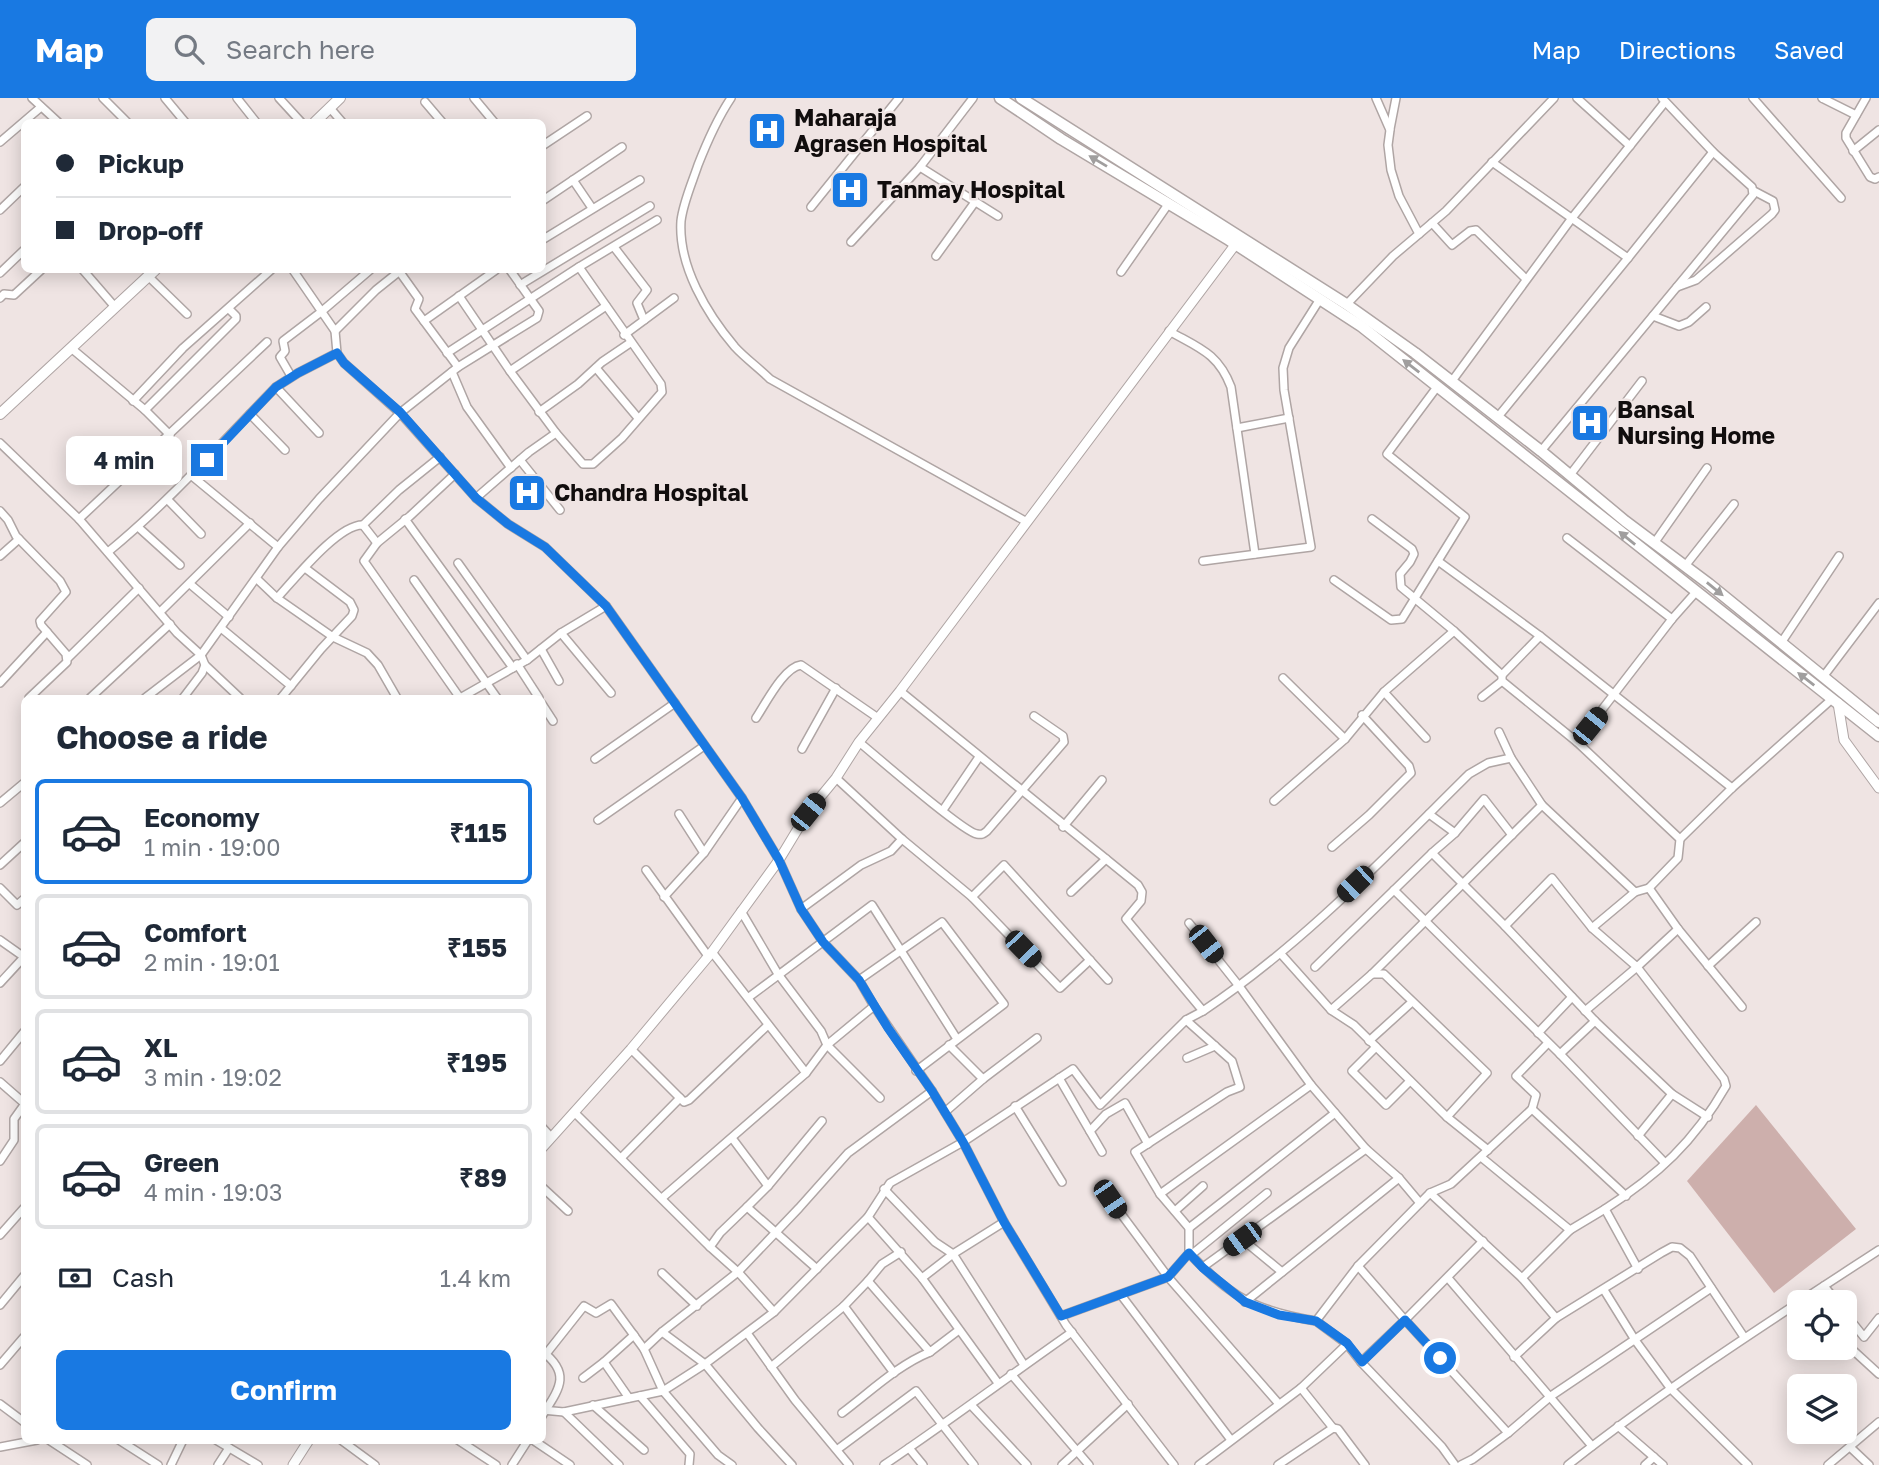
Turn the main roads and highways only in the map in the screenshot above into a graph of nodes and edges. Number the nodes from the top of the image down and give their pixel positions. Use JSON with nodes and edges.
{"nodes":[{"id":1,"x":339,"y":98,"type":"edge"},
{"id":2,"x":1000,"y":98,"type":"edge"},
{"id":3,"x":1021,"y":98,"type":"edge"},
{"id":4,"x":318,"y":119,"type":"edge"},
{"id":5,"x":1238,"y":241,"type":"junction"},
{"id":6,"x":151,"y":273,"type":"edge"},
{"id":7,"x":1344,"y":309,"type":"junction"},
{"id":8,"x":0,"y":414,"type":"edge"},
{"id":9,"x":1879,"y":722,"type":"edge"},
{"id":10,"x":1879,"y":736,"type":"edge"}],
"edges":[{"from":1,"to":4,"type":"main road"},
{"from":5,"to":2,"type":"main road","one_way":true},
{"from":3,"to":5,"type":"main road"},
{"from":5,"to":7,"type":"main road"},
{"from":5,"to":7,"type":"main road"},
{"from":6,"to":8,"type":"main road"},
{"from":7,"to":9,"type":"main road","one_way":true},
{"from":10,"to":7,"type":"main road","one_way":true}]}
